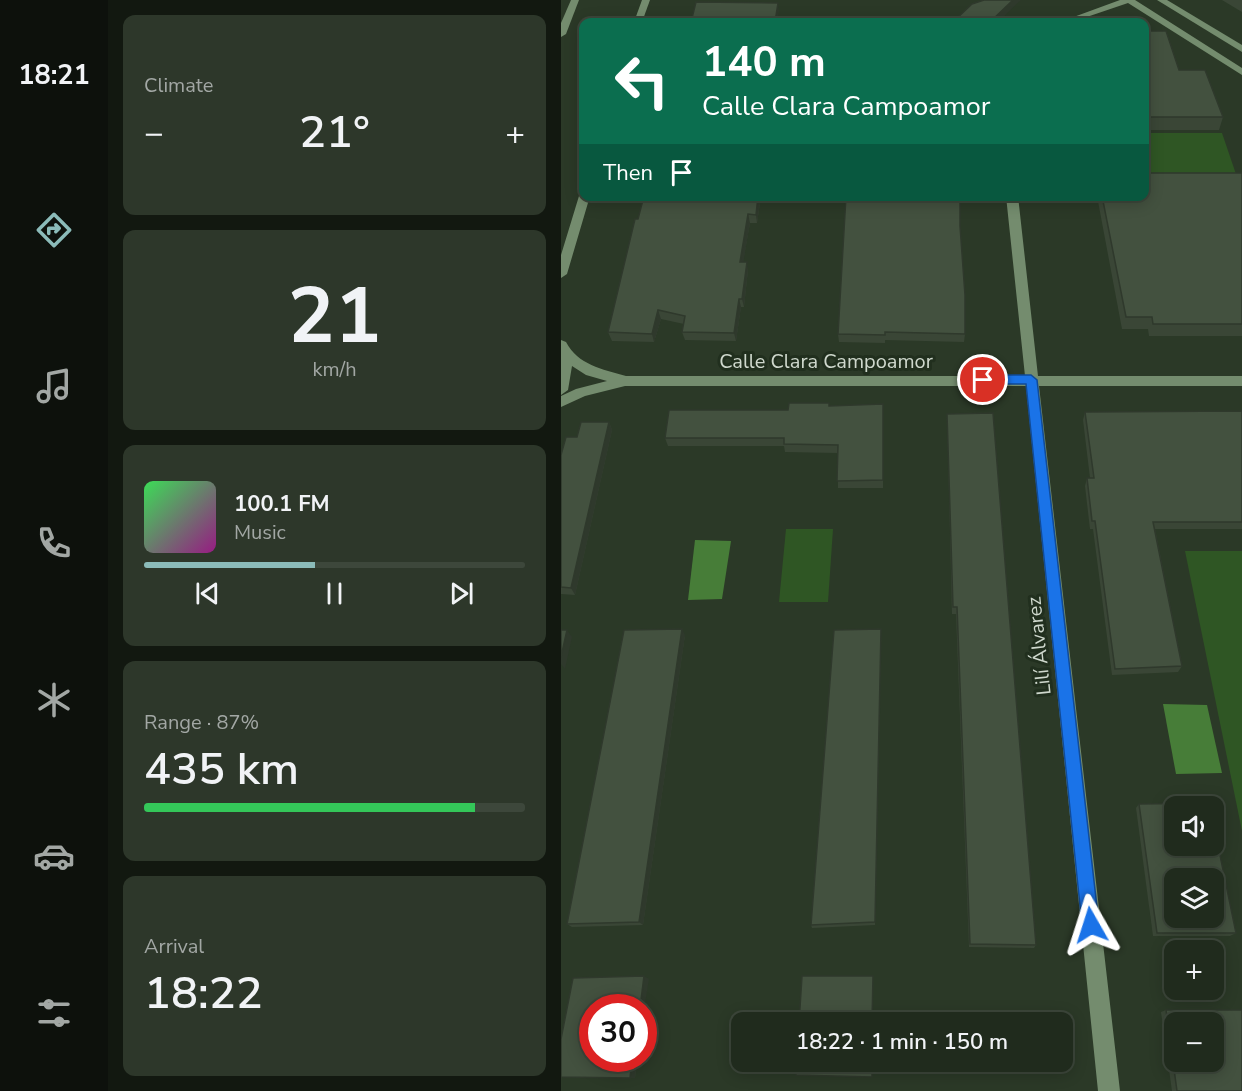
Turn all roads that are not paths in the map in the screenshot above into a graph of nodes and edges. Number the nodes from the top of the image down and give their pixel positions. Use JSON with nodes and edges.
{"nodes":[{"id":1,"x":575,"y":0,"type":"edge"},
{"id":2,"x":646,"y":0,"type":"edge"},
{"id":3,"x":1129,"y":0,"type":"edge"},
{"id":4,"x":1161,"y":0,"type":"edge"},
{"id":5,"x":639,"y":18,"type":"edge"},
{"id":6,"x":1077,"y":18,"type":"edge"},
{"id":7,"x":561,"y":34,"type":"edge"},
{"id":8,"x":1242,"y":49,"type":"edge"},
{"id":9,"x":1242,"y":72,"type":"edge"},
{"id":10,"x":583,"y":201,"type":"edge"},
{"id":11,"x":1013,"y":201,"type":"edge"},
{"id":12,"x":561,"y":274,"type":"edge"},
{"id":13,"x":563,"y":350,"type":"edge"},
{"id":14,"x":1031,"y":380,"type":"junction"},
{"id":15,"x":625,"y":381,"type":"junction"},
{"id":16,"x":1242,"y":381,"type":"edge"},
{"id":17,"x":561,"y":390,"type":"edge"},
{"id":18,"x":561,"y":402,"type":"edge"},
{"id":19,"x":1109,"y":1091,"type":"edge"}],
"edges":[{"from":1,"to":7,"type":"street"},
{"from":2,"to":5,"type":"street"},
{"from":3,"to":6,"type":"street"},
{"from":3,"to":9,"type":"street"},
{"from":4,"to":8,"type":"street"},
{"from":10,"to":12,"type":"street"},
{"from":11,"to":14,"type":"street","name":"Lilí Álvarez"},
{"from":13,"to":15,"type":"street","name":"Calle Clara Campoamor"},
{"from":13,"to":17,"type":"street"},
{"from":14,"to":15,"type":"street","name":"Calle Clara Campoamor"},
{"from":14,"to":16,"type":"street","name":"Calle Clara Campoamor"},
{"from":14,"to":19,"type":"street","name":"Lilí Álvarez"},
{"from":15,"to":18,"type":"street","name":"Calle Clara Campoamor"}]}
